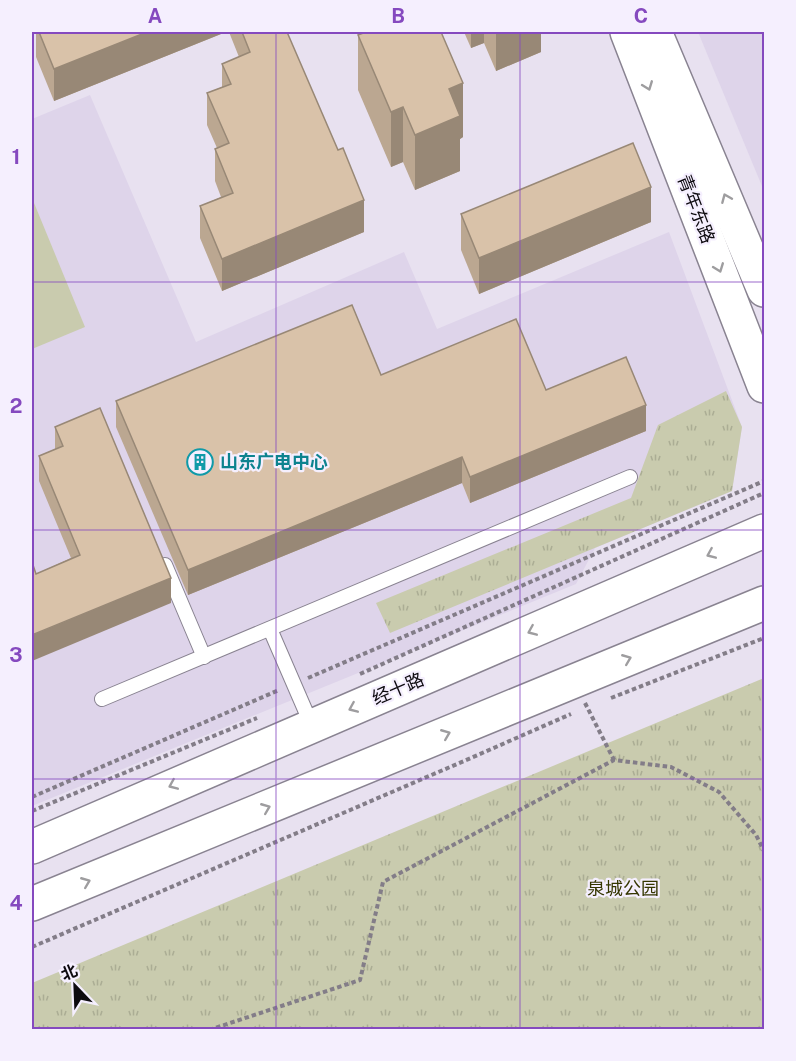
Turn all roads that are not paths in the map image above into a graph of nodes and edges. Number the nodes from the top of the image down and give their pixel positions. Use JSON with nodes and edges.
{"nodes":[{"id":1,"x":627,"y":32,"type":"edge"},
{"id":2,"x":655,"y":32,"type":"edge"},
{"id":3,"x":765,"y":290,"type":"edge"},
{"id":4,"x":765,"y":386,"type":"edge"},
{"id":5,"x":630,"y":477,"type":"dead end"},
{"id":6,"x":765,"y":531,"type":"edge"},
{"id":7,"x":162,"y":557,"type":"edge"},
{"id":8,"x":765,"y":603,"type":"edge"},
{"id":9,"x":270,"y":628,"type":"junction"},
{"id":10,"x":204,"y":657,"type":"junction"},
{"id":11,"x":102,"y":699,"type":"dead end"},
{"id":12,"x":312,"y":726,"type":"junction"},
{"id":13,"x":32,"y":847,"type":"edge"},
{"id":14,"x":32,"y":904,"type":"edge"}],
"edges":[{"from":1,"to":4,"type":"main road","name":"青年东路","one_way":true},
{"from":3,"to":2,"type":"main road","name":"青年东路","one_way":true},
{"from":5,"to":9,"type":"lane"},
{"from":6,"to":12,"type":"main road","name":"经十路","one_way":true},
{"from":7,"to":10,"type":"lane"},
{"from":14,"to":8,"type":"main road","one_way":true},
{"from":9,"to":10,"type":"lane"},
{"from":9,"to":12,"type":"lane"},
{"from":10,"to":11,"type":"lane"},
{"from":12,"to":13,"type":"main road","name":"经十路","one_way":true}]}
